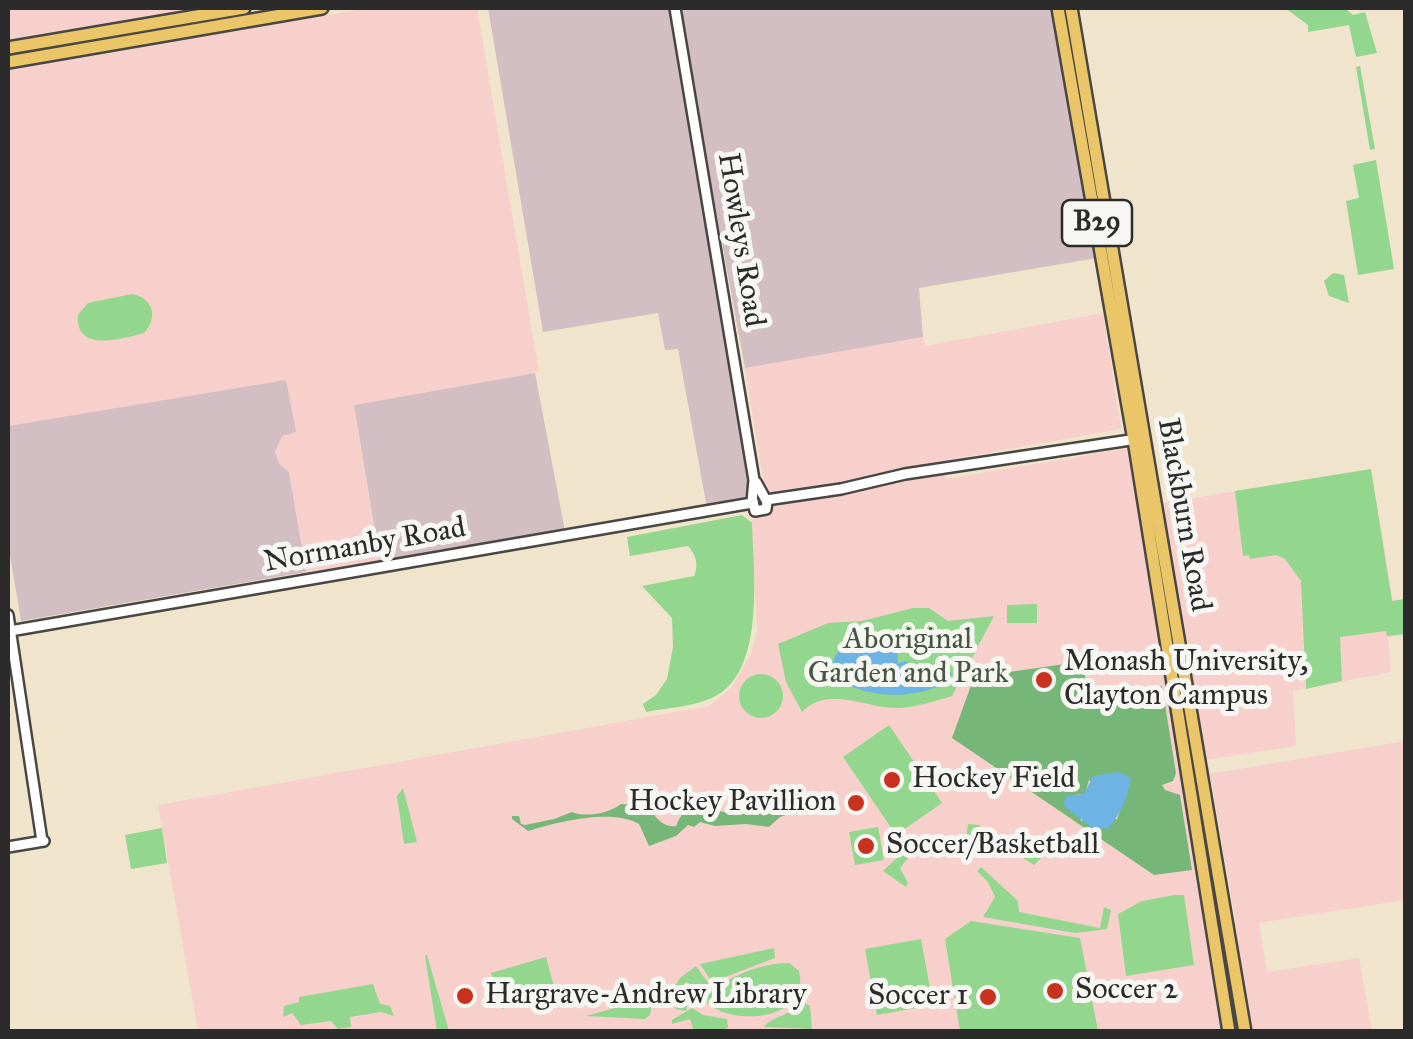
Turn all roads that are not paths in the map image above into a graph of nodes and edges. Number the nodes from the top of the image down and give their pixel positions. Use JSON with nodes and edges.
{"nodes":[{"id":1,"x":244,"y":8,"type":"edge"},
{"id":2,"x":322,"y":8,"type":"edge"},
{"id":3,"x":676,"y":8,"type":"edge"},
{"id":4,"x":1058,"y":8,"type":"edge"},
{"id":5,"x":1071,"y":8,"type":"edge"},
{"id":6,"x":146,"y":31,"type":"junction"},
{"id":7,"x":8,"y":48,"type":"edge"},
{"id":8,"x":8,"y":62,"type":"edge"},
{"id":9,"x":1139,"y":439,"type":"junction"},
{"id":10,"x":754,"y":480,"type":"junction"},
{"id":11,"x":765,"y":503,"type":"junction"},
{"id":12,"x":752,"y":505,"type":"junction"},
{"id":13,"x":8,"y":615,"type":"edge"},
{"id":14,"x":10,"y":631,"type":"edge"},
{"id":15,"x":8,"y":847,"type":"edge"},
{"id":16,"x":1230,"y":1032,"type":"edge"},
{"id":17,"x":1245,"y":1032,"type":"edge"}],
"edges":[{"from":1,"to":6,"type":"main road"},
{"from":2,"to":6,"type":"main road"},
{"from":3,"to":10,"type":"street","name":"Howleys Road"},
{"from":4,"to":9,"type":"main road","name":"Blackburn Road","number":"B29"},
{"from":5,"to":9,"type":"main road","name":"Blackburn Road","number":"B29"},
{"from":6,"to":7,"type":"main road"},
{"from":6,"to":8,"type":"main road"},
{"from":9,"to":11,"type":"street"},
{"from":9,"to":16,"type":"main road","name":"Blackburn Road","number":"B29"},
{"from":9,"to":17,"type":"main road","name":"Blackburn Road","number":"B29"},
{"from":10,"to":11,"type":"street","name":"Howleys Road"},
{"from":10,"to":12,"type":"street","name":"Howleys Road"},
{"from":11,"to":12,"type":"street"},
{"from":12,"to":14,"type":"street","name":"Normanby Road"},
{"from":13,"to":14,"type":"street"},
{"from":14,"to":15,"type":"street"}]}
